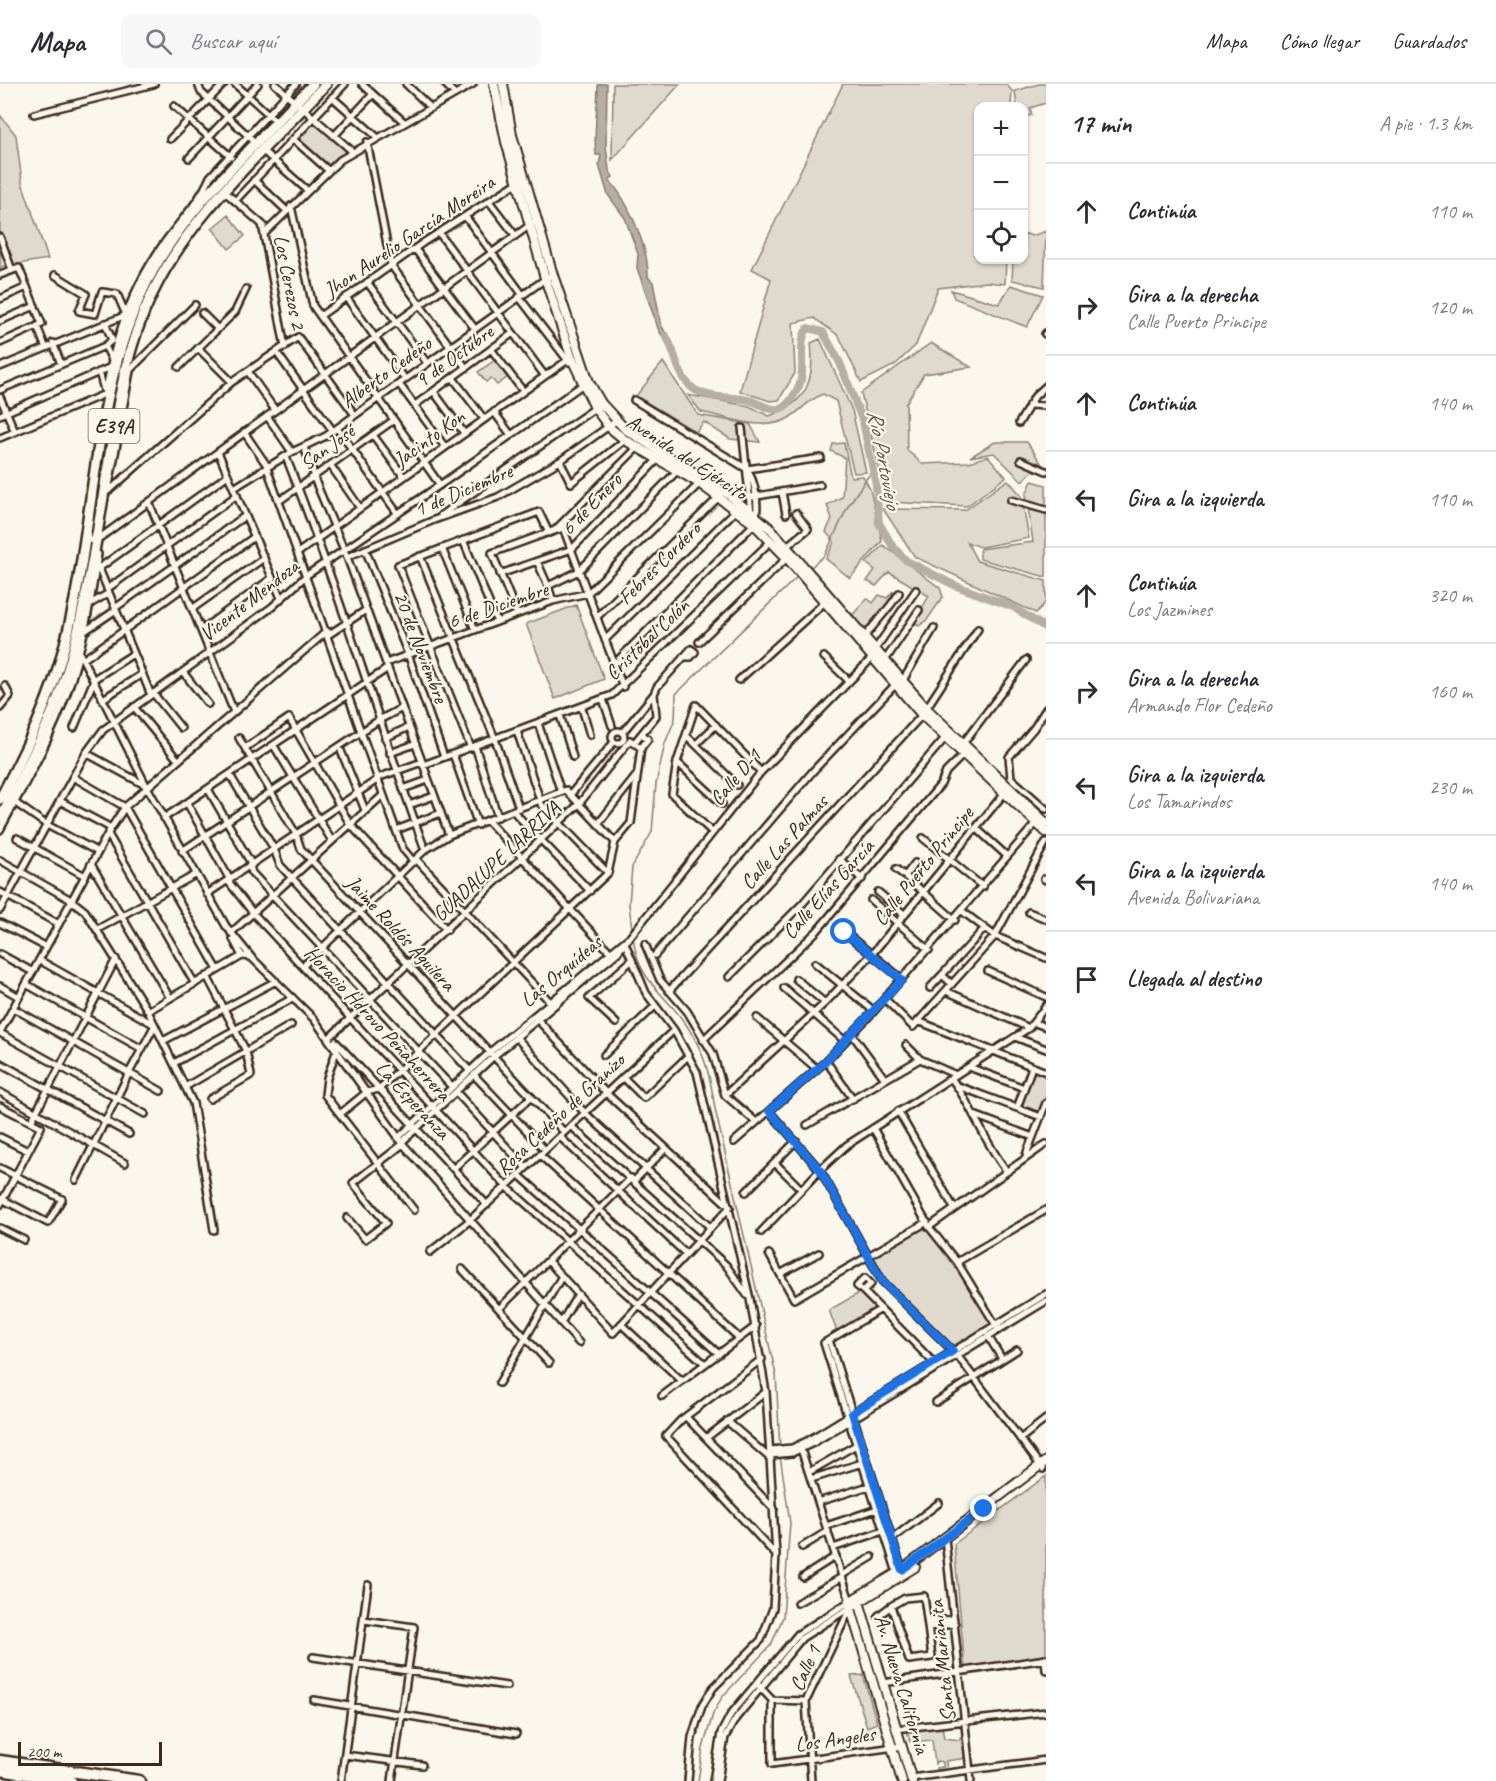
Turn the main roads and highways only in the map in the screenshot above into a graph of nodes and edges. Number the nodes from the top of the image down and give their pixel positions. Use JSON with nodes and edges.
{"nodes":[{"id":1,"x":313,"y":84,"type":"edge"},
{"id":2,"x":326,"y":84,"type":"edge"},
{"id":3,"x":494,"y":84,"type":"edge"},
{"id":4,"x":503,"y":84,"type":"edge"},
{"id":5,"x":506,"y":102,"type":"junction"},
{"id":6,"x":497,"y":103,"type":"junction"},
{"id":7,"x":299,"y":106,"type":"junction"},
{"id":8,"x":260,"y":147,"type":"junction"},
{"id":9,"x":549,"y":276,"type":"junction"},
{"id":10,"x":586,"y":383,"type":"junction"},
{"id":11,"x":612,"y":424,"type":"junction"},
{"id":12,"x":661,"y":457,"type":"junction"},
{"id":13,"x":703,"y":481,"type":"junction"},
{"id":14,"x":753,"y":519,"type":"junction"},
{"id":15,"x":94,"y":539,"type":"junction"},
{"id":16,"x":826,"y":601,"type":"junction"},
{"id":17,"x":872,"y":655,"type":"junction"},
{"id":18,"x":925,"y":712,"type":"junction"},
{"id":19,"x":964,"y":750,"type":"junction"},
{"id":20,"x":8,"y":800,"type":"edge"},
{"id":21,"x":0,"y":818,"type":"edge"},
{"id":22,"x":1040,"y":822,"type":"edge"},
{"id":23,"x":1046,"y":832,"type":"edge"},
{"id":24,"x":1044,"y":1465,"type":"edge"},
{"id":25,"x":853,"y":1602,"type":"junction"},
{"id":26,"x":0,"y":1761,"type":"edge"},
{"id":27,"x":0,"y":1770,"type":"edge"},
{"id":28,"x":912,"y":1779,"type":"edge"},
{"id":29,"x":71,"y":1781,"type":"edge"},
{"id":30,"x":139,"y":1781,"type":"edge"},
{"id":31,"x":902,"y":1781,"type":"edge"}],
"edges":[{"from":1,"to":7,"type":"main road","number":"E39A"},
{"from":2,"to":7,"type":"main road","number":"E39A"},
{"from":3,"to":6,"type":"main road","name":"Avenida del Ejército"},
{"from":4,"to":5,"type":"main road","name":"Avenida del Ejército"},
{"from":5,"to":6,"type":"main road"},
{"from":5,"to":9,"type":"main road","name":"Avenida del Ejército"},
{"from":6,"to":9,"type":"main road","name":"Avenida del Ejército"},
{"from":7,"to":8,"type":"main road","number":"E39A"},
{"from":7,"to":8,"type":"main road","number":"E39A"},
{"from":8,"to":15,"type":"main road","number":"E39A"},
{"from":8,"to":15,"type":"main road","number":"E39A"},
{"from":9,"to":10,"type":"main road","name":"Avenida del Ejército"},
{"from":9,"to":10,"type":"main road","name":"Avenida del Ejército"},
{"from":10,"to":11,"type":"main road","name":"Avenida del Ejército"},
{"from":10,"to":11,"type":"main road","name":"Avenida del Ejército"},
{"from":11,"to":12,"type":"main road","name":"Avenida del Ejército"},
{"from":11,"to":12,"type":"main road","name":"Avenida del Ejército"},
{"from":12,"to":13,"type":"main road","name":"Avenida del Ejército"},
{"from":12,"to":13,"type":"main road","name":"Avenida del Ejército"},
{"from":13,"to":14,"type":"main road","name":"Avenida del Ejército"},
{"from":13,"to":14,"type":"main road","name":"Avenida del Ejército"},
{"from":14,"to":16,"type":"main road","name":"Avenida del Ejército"},
{"from":14,"to":16,"type":"main road","name":"Avenida del Ejército"},
{"from":15,"to":20,"type":"main road","number":"E39A"},
{"from":15,"to":20,"type":"main road","number":"E39A"},
{"from":16,"to":17,"type":"main road","name":"Avenida del Ejército"},
{"from":16,"to":17,"type":"main road","name":"Avenida del Ejército"},
{"from":17,"to":18,"type":"main road","name":"Avenida del Ejército"},
{"from":18,"to":19,"type":"main road","name":"Avenida del Ejército"},
{"from":18,"to":19,"type":"main road","name":"Avenida del Ejército"},
{"from":19,"to":22,"type":"main road","name":"Avenida del Ejército"},
{"from":20,"to":21,"type":"main road","number":"E39A"},
{"from":22,"to":23,"type":"main road","name":"Avenida del Ejército"},
{"from":24,"to":25,"type":"main road"},
{"from":25,"to":28,"type":"main road","name":"Av. Nueva California"},
{"from":25,"to":31,"type":"main road","name":"Av. Nueva California"},
{"from":26,"to":30,"type":"highway"},
{"from":27,"to":29,"type":"highway"}]}
